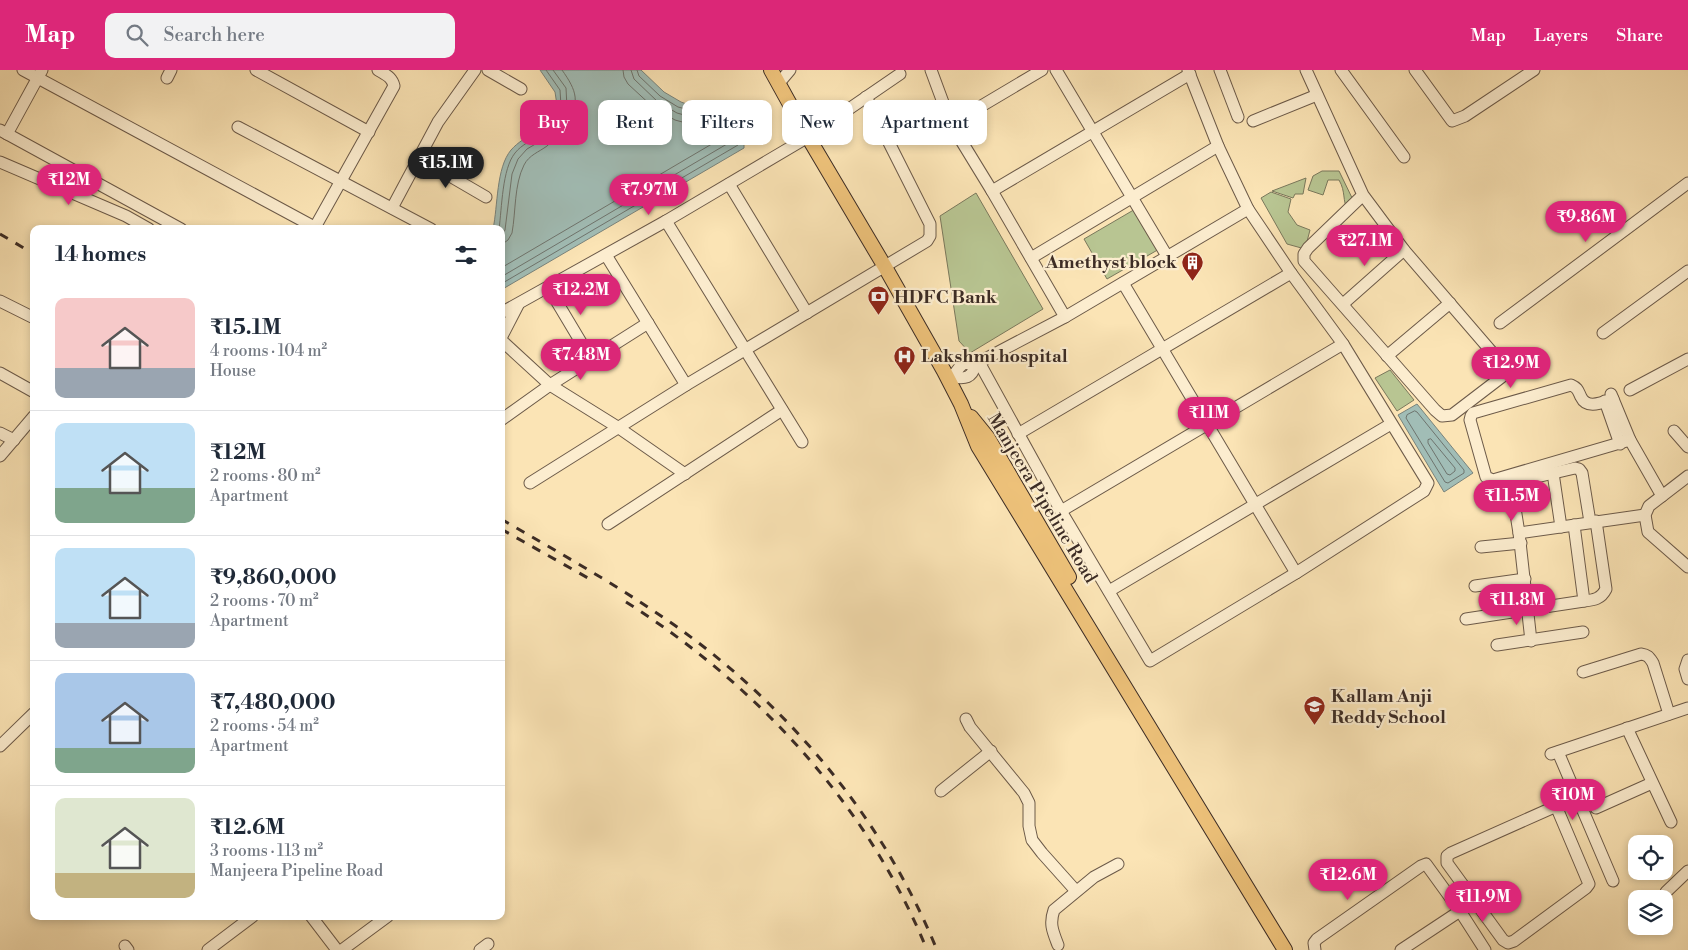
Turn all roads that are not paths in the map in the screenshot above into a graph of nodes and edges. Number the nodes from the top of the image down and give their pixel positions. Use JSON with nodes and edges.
{"nodes":[{"id":1,"x":23,"y":70,"type":"edge"},
{"id":2,"x":256,"y":70,"type":"edge"},
{"id":3,"x":378,"y":70,"type":"edge"},
{"id":4,"x":475,"y":70,"type":"edge"},
{"id":5,"x":488,"y":70,"type":"edge"},
{"id":6,"x":771,"y":70,"type":"edge"},
{"id":7,"x":790,"y":70,"type":"edge"},
{"id":8,"x":931,"y":70,"type":"edge"},
{"id":9,"x":1042,"y":70,"type":"edge"},
{"id":10,"x":1056,"y":70,"type":"edge"},
{"id":11,"x":1220,"y":70,"type":"edge"},
{"id":12,"x":1306,"y":70,"type":"edge"},
{"id":13,"x":1341,"y":70,"type":"edge"},
{"id":14,"x":1534,"y":70,"type":"edge"},
{"id":15,"x":1418,"y":71,"type":"edge"},
{"id":16,"x":1189,"y":72,"type":"edge"},
{"id":17,"x":40,"y":74,"type":"edge"},
{"id":18,"x":900,"y":74,"type":"dead end"},
{"id":19,"x":779,"y":83,"type":"junction"},
{"id":20,"x":521,"y":89,"type":"dead end"},
{"id":21,"x":1318,"y":95,"type":"junction"},
{"id":22,"x":866,"y":97,"type":"junction"},
{"id":23,"x":788,"y":100,"type":"edge"},
{"id":24,"x":942,"y":100,"type":"edge"},
{"id":25,"x":987,"y":102,"type":"edge"},
{"id":26,"x":853,"y":106,"type":"edge"},
{"id":27,"x":1238,"y":117,"type":"dead end"},
{"id":28,"x":1253,"y":121,"type":"dead end"},
{"id":29,"x":238,"y":126,"type":"dead end"},
{"id":30,"x":4,"y":132,"type":"edge"},
{"id":31,"x":369,"y":132,"type":"junction"},
{"id":32,"x":1093,"y":132,"type":"junction"},
{"id":33,"x":795,"y":145,"type":"edge"},
{"id":34,"x":813,"y":145,"type":"edge"},
{"id":35,"x":963,"y":145,"type":"edge"},
{"id":36,"x":1218,"y":146,"type":"junction"},
{"id":37,"x":1404,"y":157,"type":"dead end"},
{"id":38,"x":419,"y":158,"type":"junction"},
{"id":39,"x":0,"y":162,"type":"edge"},
{"id":40,"x":342,"y":181,"type":"junction"},
{"id":41,"x":1688,"y":183,"type":"edge"},
{"id":42,"x":729,"y":184,"type":"junction"},
{"id":43,"x":992,"y":191,"type":"junction"},
{"id":44,"x":1363,"y":196,"type":"junction"},
{"id":45,"x":486,"y":197,"type":"dead end"},
{"id":46,"x":1132,"y":198,"type":"junction"},
{"id":47,"x":130,"y":201,"type":"junction"},
{"id":48,"x":392,"y":208,"type":"junction"},
{"id":49,"x":1248,"y":208,"type":"junction"},
{"id":50,"x":126,"y":216,"type":"junction"},
{"id":51,"x":158,"y":216,"type":"junction"},
{"id":52,"x":666,"y":221,"type":"junction"},
{"id":53,"x":142,"y":225,"type":"edge"},
{"id":54,"x":155,"y":225,"type":"edge"},
{"id":55,"x":174,"y":225,"type":"edge"},
{"id":56,"x":311,"y":225,"type":"edge"},
{"id":57,"x":318,"y":225,"type":"edge"},
{"id":58,"x":424,"y":225,"type":"edge"},
{"id":59,"x":1404,"y":250,"type":"junction"},
{"id":60,"x":606,"y":255,"type":"junction"},
{"id":61,"x":1167,"y":256,"type":"junction"},
{"id":62,"x":1031,"y":258,"type":"junction"},
{"id":63,"x":885,"y":267,"type":"junction"},
{"id":64,"x":1688,"y":271,"type":"edge"},
{"id":65,"x":1291,"y":272,"type":"junction"},
{"id":66,"x":1123,"y":282,"type":"junction"},
{"id":67,"x":548,"y":288,"type":"junction"},
{"id":68,"x":0,"y":301,"type":"edge"},
{"id":69,"x":1450,"y":303,"type":"junction"},
{"id":70,"x":1343,"y":304,"type":"junction"},
{"id":71,"x":518,"y":305,"type":"junction"},
{"id":72,"x":505,"y":312,"type":"edge"},
{"id":73,"x":807,"y":313,"type":"junction"},
{"id":74,"x":30,"y":316,"type":"edge"},
{"id":75,"x":1065,"y":317,"type":"junction"},
{"id":76,"x":648,"y":323,"type":"junction"},
{"id":77,"x":1500,"y":323,"type":"dead end"},
{"id":78,"x":505,"y":331,"type":"edge"},
{"id":79,"x":1603,"y":333,"type":"dead end"},
{"id":80,"x":505,"y":343,"type":"edge"},
{"id":81,"x":1343,"y":344,"type":"junction"},
{"id":82,"x":1162,"y":349,"type":"junction"},
{"id":83,"x":745,"y":351,"type":"junction"},
{"id":84,"x":1387,"y":356,"type":"junction"},
{"id":85,"x":591,"y":359,"type":"junction"},
{"id":86,"x":1688,"y":359,"type":"edge"},
{"id":87,"x":978,"y":365,"type":"junction"},
{"id":88,"x":0,"y":373,"type":"edge"},
{"id":89,"x":951,"y":378,"type":"junction"},
{"id":90,"x":550,"y":385,"type":"junction"},
{"id":91,"x":686,"y":385,"type":"junction"},
{"id":92,"x":30,"y":390,"type":"edge"},
{"id":93,"x":1630,"y":390,"type":"dead end"},
{"id":94,"x":961,"y":404,"type":"junction"},
{"id":95,"x":782,"y":410,"type":"junction"},
{"id":96,"x":505,"y":417,"type":"edge"},
{"id":97,"x":30,"y":421,"type":"edge"},
{"id":98,"x":1391,"y":424,"type":"junction"},
{"id":99,"x":1208,"y":425,"type":"junction"},
{"id":100,"x":619,"y":428,"type":"junction"},
{"id":101,"x":1674,"y":431,"type":"dead end"},
{"id":102,"x":0,"y":433,"type":"edge"},
{"id":103,"x":1018,"y":434,"type":"junction"},
{"id":104,"x":14,"y":440,"type":"junction"},
{"id":105,"x":802,"y":442,"type":"dead end"},
{"id":106,"x":1625,"y":442,"type":"junction"},
{"id":107,"x":1688,"y":447,"type":"edge"},
{"id":108,"x":0,"y":456,"type":"edge"},
{"id":109,"x":1552,"y":473,"type":"junction"},
{"id":110,"x":685,"y":474,"type":"junction"},
{"id":111,"x":1688,"y":476,"type":"edge"},
{"id":112,"x":530,"y":483,"type":"dead end"},
{"id":113,"x":1511,"y":483,"type":"junction"},
{"id":114,"x":1484,"y":489,"type":"dead end"},
{"id":115,"x":1662,"y":496,"type":"junction"},
{"id":116,"x":1255,"y":505,"type":"junction"},
{"id":117,"x":1061,"y":511,"type":"junction"},
{"id":118,"x":1645,"y":515,"type":"junction"},
{"id":119,"x":1593,"y":522,"type":"junction"},
{"id":120,"x":608,"y":524,"type":"dead end"},
{"id":121,"x":1574,"y":525,"type":"junction"},
{"id":122,"x":1561,"y":527,"type":"junction"},
{"id":123,"x":1520,"y":538,"type":"junction"},
{"id":124,"x":1481,"y":547,"type":"dead end"},
{"id":125,"x":1688,"y":568,"type":"edge"},
{"id":126,"x":1296,"y":573,"type":"junction"},
{"id":127,"x":1525,"y":579,"type":"junction"},
{"id":128,"x":1474,"y":586,"type":"dead end"},
{"id":129,"x":1109,"y":591,"type":"junction"},
{"id":130,"x":1584,"y":601,"type":"junction"},
{"id":131,"x":1528,"y":609,"type":"junction"},
{"id":132,"x":1466,"y":619,"type":"dead end"},
{"id":133,"x":1583,"y":632,"type":"dead end"},
{"id":134,"x":1531,"y":640,"type":"junction"},
{"id":135,"x":1497,"y":645,"type":"dead end"},
{"id":136,"x":1688,"y":660,"type":"edge"},
{"id":137,"x":1583,"y":672,"type":"dead end"},
{"id":138,"x":1688,"y":679,"type":"edge"},
{"id":139,"x":1688,"y":708,"type":"edge"},
{"id":140,"x":1669,"y":714,"type":"junction"},
{"id":141,"x":30,"y":717,"type":"edge"},
{"id":142,"x":966,"y":719,"type":"dead end"},
{"id":143,"x":1627,"y":728,"type":"junction"},
{"id":144,"x":0,"y":746,"type":"edge"},
{"id":145,"x":991,"y":751,"type":"junction"},
{"id":146,"x":1652,"y":783,"type":"junction"},
{"id":147,"x":941,"y":791,"type":"dead end"},
{"id":148,"x":1576,"y":797,"type":"junction"},
{"id":149,"x":1556,"y":806,"type":"junction"},
{"id":150,"x":1596,"y":808,"type":"dead end"},
{"id":151,"x":1671,"y":822,"type":"dead end"},
{"id":152,"x":1604,"y":861,"type":"junction"},
{"id":153,"x":1118,"y":864,"type":"dead end"},
{"id":154,"x":1585,"y":871,"type":"junction"},
{"id":155,"x":1688,"y":871,"type":"edge"},
{"id":156,"x":1613,"y":881,"type":"dead end"},
{"id":157,"x":1668,"y":890,"type":"edge"},
{"id":158,"x":1076,"y":891,"type":"junction"},
{"id":159,"x":1460,"y":911,"type":"junction"},
{"id":160,"x":248,"y":920,"type":"edge"},
{"id":161,"x":315,"y":920,"type":"edge"},
{"id":162,"x":383,"y":920,"type":"edge"},
{"id":163,"x":1058,"y":945,"type":"dead end"},
{"id":164,"x":208,"y":950,"type":"edge"},
{"id":165,"x":337,"y":950,"type":"edge"},
{"id":166,"x":342,"y":950,"type":"edge"},
{"id":167,"x":1284,"y":950,"type":"edge"},
{"id":168,"x":1295,"y":950,"type":"edge"},
{"id":169,"x":1315,"y":950,"type":"edge"},
{"id":170,"x":1401,"y":950,"type":"edge"},
{"id":171,"x":1485,"y":950,"type":"edge"}],
"edges":[{"from":1,"to":17,"type":"street"},
{"from":2,"to":31,"type":"street"},
{"from":3,"to":31,"type":"street"},
{"from":4,"to":38,"type":"street"},
{"from":5,"to":20,"type":"street"},
{"from":6,"to":19,"type":"main road"},
{"from":7,"to":19,"type":"street"},
{"from":8,"to":24,"type":"street"},
{"from":9,"to":25,"type":"street"},
{"from":10,"to":32,"type":"street"},
{"from":11,"to":27,"type":"street"},
{"from":12,"to":21,"type":"street"},
{"from":13,"to":37,"type":"street"},
{"from":14,"to":15,"type":"street"},
{"from":16,"to":32,"type":"street"},
{"from":16,"to":36,"type":"street"},
{"from":17,"to":30,"type":"street"},
{"from":17,"to":56,"type":"street"},
{"from":18,"to":22,"type":"street"},
{"from":19,"to":23,"type":"main road"},
{"from":21,"to":28,"type":"street"},
{"from":21,"to":44,"type":"street"},
{"from":22,"to":26,"type":"street"},
{"from":22,"to":63,"type":"street"},
{"from":29,"to":40,"type":"street"},
{"from":30,"to":47,"type":"street"},
{"from":31,"to":40,"type":"street"},
{"from":32,"to":43,"type":"street"},
{"from":32,"to":46,"type":"street"},
{"from":33,"to":42,"type":"street"},
{"from":34,"to":63,"type":"main road"},
{"from":35,"to":43,"type":"street"},
{"from":36,"to":46,"type":"street"},
{"from":36,"to":49,"type":"street"},
{"from":38,"to":45,"type":"street"},
{"from":38,"to":48,"type":"street"},
{"from":39,"to":50,"type":"street"},
{"from":40,"to":48,"type":"street"},
{"from":40,"to":57,"type":"street"},
{"from":41,"to":77,"type":"street"},
{"from":42,"to":52,"type":"street"},
{"from":42,"to":73,"type":"street"},
{"from":43,"to":62,"type":"street"},
{"from":44,"to":59,"type":"street"},
{"from":44,"to":70,"type":"street"},
{"from":46,"to":61,"type":"street"},
{"from":46,"to":62,"type":"street"},
{"from":47,"to":50,"type":"street"},
{"from":47,"to":51,"type":"street"},
{"from":48,"to":58,"type":"street"},
{"from":49,"to":61,"type":"street"},
{"from":49,"to":65,"type":"street"},
{"from":50,"to":53,"type":"street"},
{"from":51,"to":54,"type":"street"},
{"from":51,"to":55,"type":"street"},
{"from":52,"to":60,"type":"street"},
{"from":52,"to":83,"type":"street"},
{"from":59,"to":69,"type":"street"},
{"from":59,"to":70,"type":"street"},
{"from":60,"to":67,"type":"street"},
{"from":60,"to":76,"type":"street"},
{"from":61,"to":66,"type":"street"},
{"from":62,"to":75,"type":"street"},
{"from":63,"to":73,"type":"street"},
{"from":63,"to":89,"type":"main road"},
{"from":64,"to":79,"type":"street"},
{"from":65,"to":81,"type":"street"},
{"from":65,"to":82,"type":"street"},
{"from":66,"to":75,"type":"street"},
{"from":66,"to":82,"type":"street"},
{"from":67,"to":71,"type":"street"},
{"from":67,"to":85,"type":"street"},
{"from":68,"to":74,"type":"street"},
{"from":69,"to":84,"type":"street"},
{"from":69,"to":84,"type":"street"},
{"from":70,"to":84,"type":"street"},
{"from":71,"to":72,"type":"street"},
{"from":71,"to":78,"type":"street"},
{"from":73,"to":83,"type":"street"},
{"from":75,"to":87,"type":"street"},
{"from":76,"to":85,"type":"street"},
{"from":76,"to":91,"type":"street"},
{"from":80,"to":90,"type":"street"},
{"from":81,"to":98,"type":"street"},
{"from":81,"to":99,"type":"street"},
{"from":82,"to":99,"type":"street"},
{"from":82,"to":103,"type":"street"},
{"from":83,"to":91,"type":"street"},
{"from":83,"to":95,"type":"street"},
{"from":85,"to":90,"type":"street"},
{"from":86,"to":93,"type":"street"},
{"from":87,"to":89,"type":"street"},
{"from":87,"to":103,"type":"street"},
{"from":88,"to":92,"type":"street"},
{"from":89,"to":94,"type":"main road"},
{"from":90,"to":96,"type":"street"},
{"from":90,"to":100,"type":"street"},
{"from":91,"to":100,"type":"street"},
{"from":94,"to":167,"type":"main road","name":"Manjeera Pipeline Road"},
{"from":94,"to":168,"type":"main road","name":"Manjeera Pipeline Road"},
{"from":95,"to":105,"type":"street"},
{"from":95,"to":110,"type":"street"},
{"from":97,"to":104,"type":"street"},
{"from":98,"to":116,"type":"street"},
{"from":98,"to":126,"type":"street"},
{"from":99,"to":116,"type":"street"},
{"from":99,"to":117,"type":"street"},
{"from":100,"to":110,"type":"street"},
{"from":100,"to":112,"type":"street"},
{"from":101,"to":107,"type":"street"},
{"from":102,"to":104,"type":"street"},
{"from":103,"to":117,"type":"street"},
{"from":104,"to":108,"type":"street"},
{"from":106,"to":106,"type":"street"},
{"from":106,"to":115,"type":"street"},
{"from":109,"to":113,"type":"street"},
{"from":109,"to":119,"type":"street"},
{"from":109,"to":122,"type":"street"},
{"from":110,"to":120,"type":"street"},
{"from":111,"to":115,"type":"street"},
{"from":113,"to":114,"type":"street"},
{"from":113,"to":123,"type":"street"},
{"from":115,"to":118,"type":"street"},
{"from":116,"to":126,"type":"street"},
{"from":116,"to":129,"type":"street"},
{"from":117,"to":129,"type":"street"},
{"from":118,"to":119,"type":"street"},
{"from":118,"to":125,"type":"street"},
{"from":119,"to":121,"type":"street"},
{"from":119,"to":130,"type":"street"},
{"from":121,"to":122,"type":"street"},
{"from":121,"to":130,"type":"street"},
{"from":122,"to":123,"type":"street"},
{"from":123,"to":124,"type":"street"},
{"from":123,"to":127,"type":"street"},
{"from":126,"to":129,"type":"street"},
{"from":127,"to":128,"type":"street"},
{"from":127,"to":131,"type":"street"},
{"from":130,"to":131,"type":"street"},
{"from":131,"to":132,"type":"street"},
{"from":131,"to":134,"type":"street"},
{"from":133,"to":134,"type":"street"},
{"from":134,"to":135,"type":"street"},
{"from":136,"to":138,"type":"street"},
{"from":137,"to":140,"type":"street"},
{"from":139,"to":140,"type":"street"},
{"from":140,"to":143,"type":"street"},
{"from":141,"to":144,"type":"street"},
{"from":142,"to":145,"type":"street"},
{"from":143,"to":146,"type":"street"},
{"from":143,"to":148,"type":"street"},
{"from":145,"to":147,"type":"street"},
{"from":145,"to":158,"type":"street"},
{"from":146,"to":150,"type":"street"},
{"from":146,"to":151,"type":"street"},
{"from":148,"to":149,"type":"street"},
{"from":148,"to":152,"type":"street"},
{"from":149,"to":154,"type":"street"},
{"from":149,"to":154,"type":"street"},
{"from":152,"to":154,"type":"street"},
{"from":152,"to":156,"type":"street"},
{"from":153,"to":158,"type":"street"},
{"from":155,"to":157,"type":"street"},
{"from":158,"to":163,"type":"street"},
{"from":159,"to":169,"type":"street"},
{"from":159,"to":170,"type":"street"},
{"from":159,"to":171,"type":"street"},
{"from":160,"to":164,"type":"street"},
{"from":161,"to":165,"type":"street"},
{"from":162,"to":166,"type":"street"}]}
